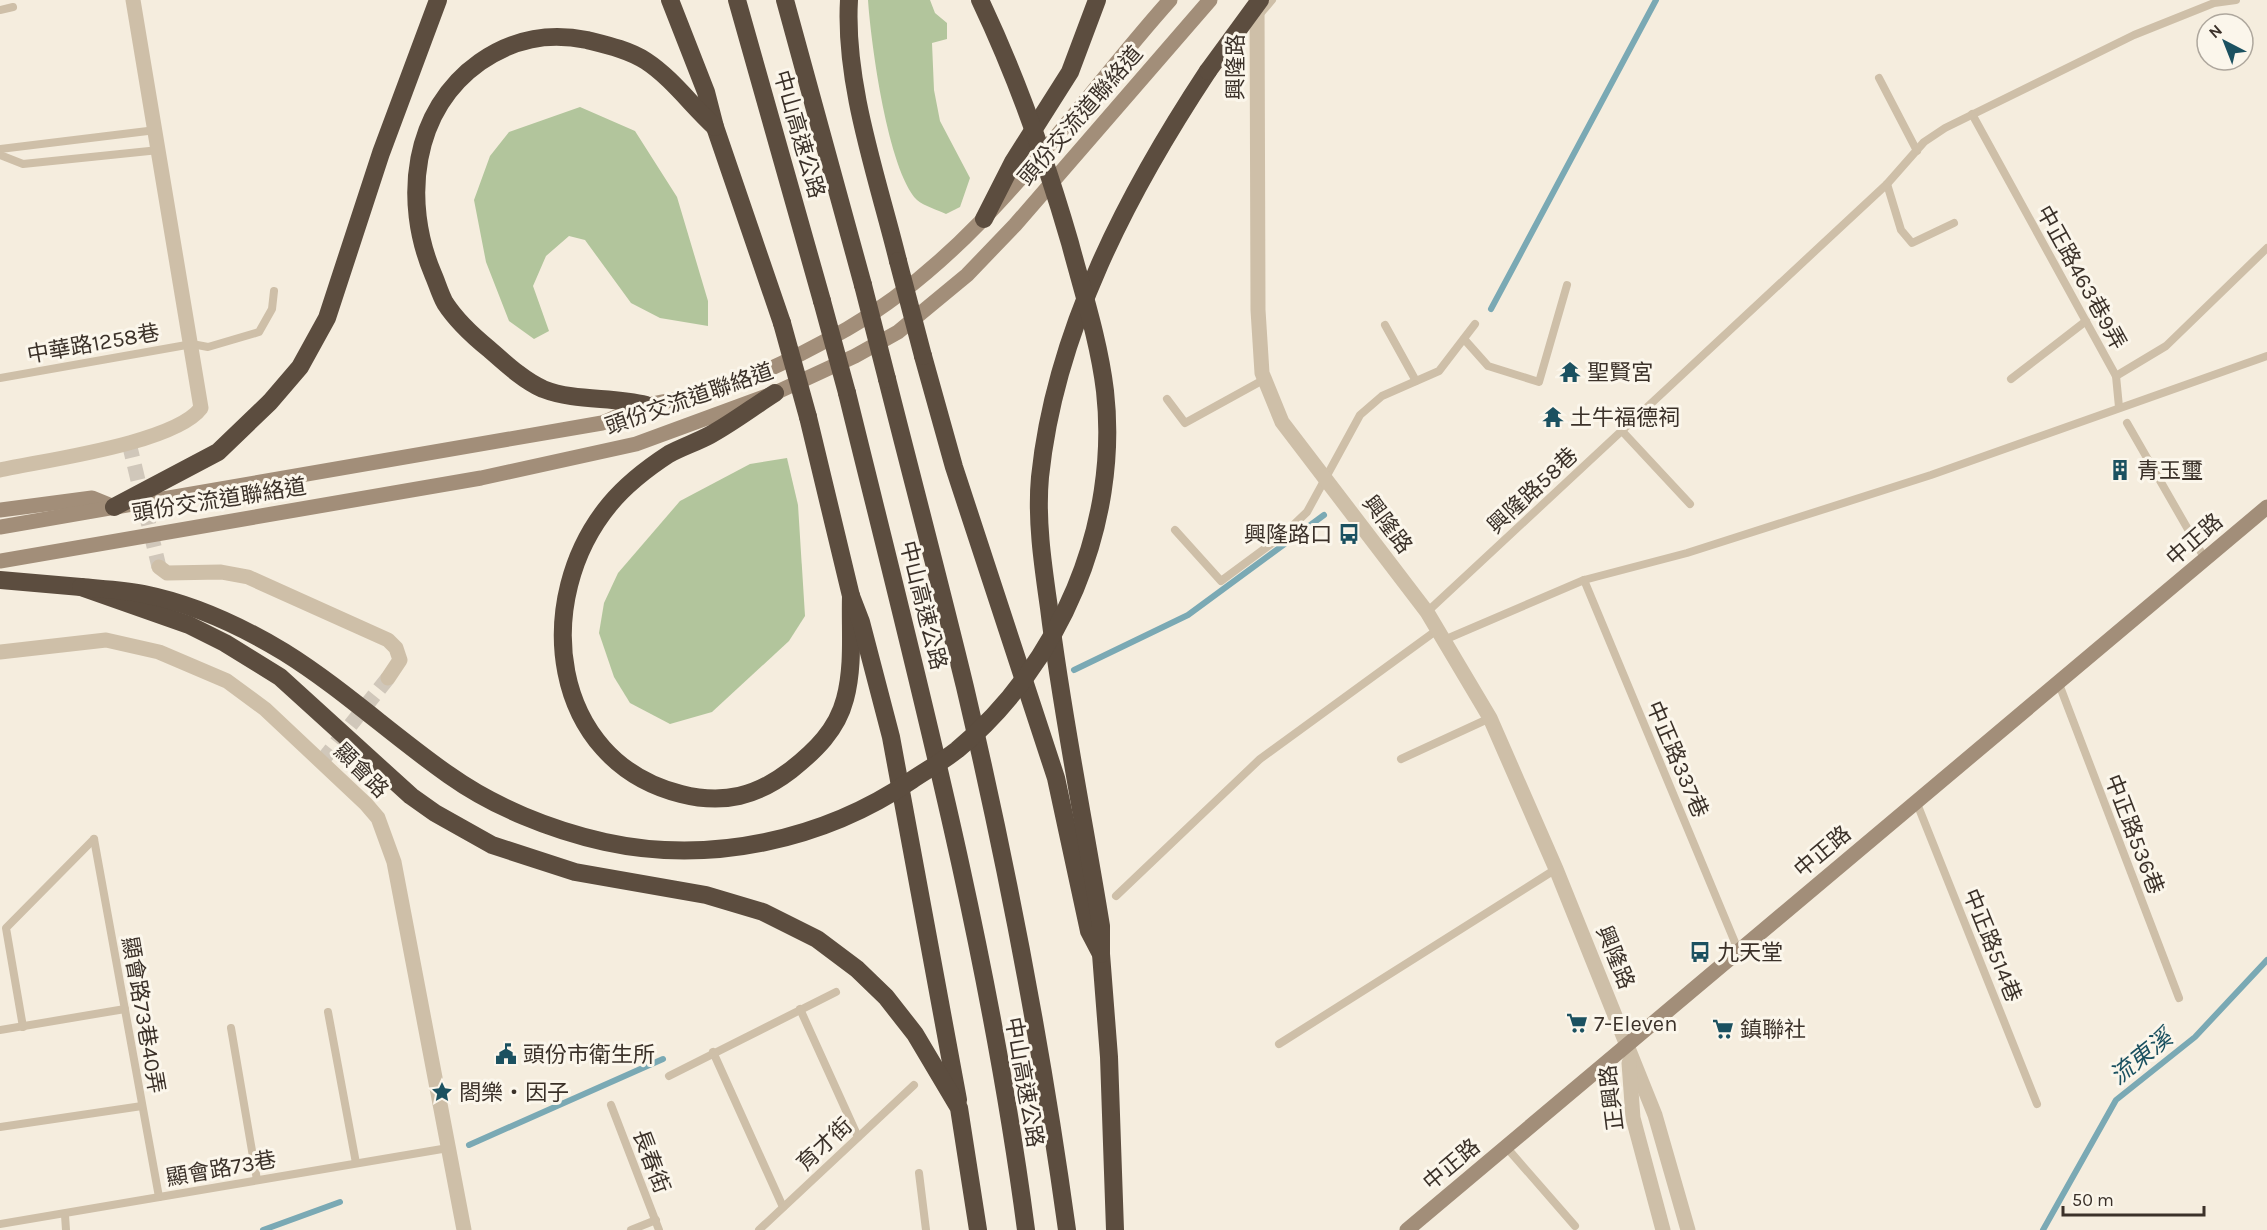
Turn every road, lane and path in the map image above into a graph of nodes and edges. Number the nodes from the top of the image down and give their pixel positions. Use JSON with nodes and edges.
{"nodes":[{"id":1,"x":133,"y":0,"type":"edge"},
{"id":2,"x":438,"y":0,"type":"edge"},
{"id":3,"x":670,"y":0,"type":"edge"},
{"id":4,"x":737,"y":0,"type":"edge"},
{"id":5,"x":785,"y":0,"type":"edge"},
{"id":6,"x":849,"y":0,"type":"edge"},
{"id":7,"x":980,"y":0,"type":"edge"},
{"id":8,"x":1097,"y":0,"type":"edge"},
{"id":9,"x":1210,"y":0,"type":"edge"},
{"id":10,"x":1272,"y":0,"type":"edge"},
{"id":11,"x":2236,"y":0,"type":"edge"},
{"id":12,"x":1168,"y":2,"type":"edge"},
{"id":13,"x":1258,"y":6,"type":"edge"},
{"id":14,"x":13,"y":8,"type":"dead end"},
{"id":15,"x":0,"y":10,"type":"edge"},
{"id":16,"x":1879,"y":78,"type":"dead end"},
{"id":17,"x":1972,"y":114,"type":"junction"},
{"id":18,"x":715,"y":127,"type":"junction"},
{"id":19,"x":156,"y":130,"type":"junction"},
{"id":20,"x":0,"y":149,"type":"edge"},
{"id":21,"x":159,"y":150,"type":"junction"},
{"id":22,"x":1917,"y":151,"type":"junction"},
{"id":23,"x":0,"y":155,"type":"edge"},
{"id":24,"x":1887,"y":184,"type":"junction"},
{"id":25,"x":984,"y":219,"type":"junction"},
{"id":26,"x":1954,"y":223,"type":"dead end"},
{"id":27,"x":2267,"y":248,"type":"edge"},
{"id":28,"x":1567,"y":285,"type":"dead end"},
{"id":29,"x":274,"y":291,"type":"dead end"},
{"id":30,"x":2086,"y":321,"type":"junction"},
{"id":31,"x":1475,"y":324,"type":"dead end"},
{"id":32,"x":1385,"y":325,"type":"dead end"},
{"id":33,"x":1464,"y":339,"type":"junction"},
{"id":34,"x":192,"y":344,"type":"junction"},
{"id":35,"x":2267,"y":356,"type":"edge"},
{"id":36,"x":2116,"y":376,"type":"junction"},
{"id":37,"x":0,"y":378,"type":"edge"},
{"id":38,"x":1264,"y":379,"type":"junction"},
{"id":39,"x":2012,"y":379,"type":"dead end"},
{"id":40,"x":1416,"y":381,"type":"junction"},
{"id":41,"x":775,"y":393,"type":"junction"},
{"id":42,"x":1167,"y":399,"type":"dead end"},
{"id":43,"x":646,"y":405,"type":"junction"},
{"id":44,"x":2119,"y":407,"type":"junction"},
{"id":45,"x":2127,"y":423,"type":"dead end"},
{"id":46,"x":1622,"y":430,"type":"junction"},
{"id":47,"x":0,"y":470,"type":"edge"},
{"id":48,"x":1326,"y":479,"type":"junction"},
{"id":49,"x":1690,"y":504,"type":"dead end"},
{"id":50,"x":114,"y":507,"type":"junction"},
{"id":51,"x":2267,"y":507,"type":"edge"},
{"id":52,"x":0,"y":510,"type":"edge"},
{"id":53,"x":0,"y":527,"type":"edge"},
{"id":54,"x":1175,"y":530,"type":"dead end"},
{"id":55,"x":2205,"y":559,"type":"junction"},
{"id":56,"x":0,"y":561,"type":"edge"},
{"id":57,"x":159,"y":567,"type":"dead end"},
{"id":58,"x":0,"y":580,"type":"edge"},
{"id":59,"x":1584,"y":580,"type":"junction"},
{"id":60,"x":81,"y":587,"type":"junction"},
{"id":61,"x":851,"y":596,"type":"junction"},
{"id":62,"x":1427,"y":612,"type":"junction"},
{"id":63,"x":1441,"y":635,"type":"junction"},
{"id":64,"x":0,"y":652,"type":"edge"},
{"id":65,"x":388,"y":678,"type":"tunnel mouth"},
{"id":66,"x":2059,"y":684,"type":"junction"},
{"id":67,"x":1490,"y":718,"type":"junction"},
{"id":68,"x":1401,"y":759,"type":"dead end"},
{"id":69,"x":1916,"y":801,"type":"junction"},
{"id":70,"x":1556,"y":868,"type":"junction"},
{"id":71,"x":1116,"y":896,"type":"dead end"},
{"id":72,"x":1739,"y":952,"type":"junction"},
{"id":73,"x":1101,"y":954,"type":"junction"},
{"id":74,"x":836,"y":992,"type":"dead end"},
{"id":75,"x":2178,"y":998,"type":"dead end"},
{"id":76,"x":125,"y":1009,"type":"junction"},
{"id":77,"x":800,"y":1009,"type":"junction"},
{"id":78,"x":328,"y":1012,"type":"dead end"},
{"id":79,"x":23,"y":1027,"type":"junction"},
{"id":80,"x":231,"y":1028,"type":"dead end"},
{"id":81,"x":0,"y":1030,"type":"edge"},
{"id":82,"x":1279,"y":1044,"type":"dead end"},
{"id":83,"x":1627,"y":1045,"type":"junction"},
{"id":84,"x":713,"y":1052,"type":"junction"},
{"id":85,"x":669,"y":1076,"type":"dead end"},
{"id":86,"x":914,"y":1085,"type":"dead end"},
{"id":87,"x":2037,"y":1104,"type":"dead end"},
{"id":88,"x":611,"y":1105,"type":"dead end"},
{"id":89,"x":142,"y":1106,"type":"junction"},
{"id":90,"x":959,"y":1108,"type":"junction"},
{"id":91,"x":0,"y":1127,"type":"edge"},
{"id":92,"x":858,"y":1137,"type":"junction"},
{"id":93,"x":448,"y":1148,"type":"junction"},
{"id":94,"x":1507,"y":1148,"type":"junction"},
{"id":95,"x":356,"y":1163,"type":"junction"},
{"id":96,"x":919,"y":1173,"type":"dead end"},
{"id":97,"x":257,"y":1180,"type":"junction"},
{"id":98,"x":159,"y":1197,"type":"junction"},
{"id":99,"x":783,"y":1207,"type":"junction"},
{"id":100,"x":65,"y":1215,"type":"junction"},
{"id":101,"x":656,"y":1220,"type":"junction"},
{"id":102,"x":0,"y":1224,"type":"edge"},
{"id":103,"x":1575,"y":1226,"type":"dead end"},
{"id":104,"x":66,"y":1230,"type":"edge"},
{"id":105,"x":464,"y":1230,"type":"edge"},
{"id":106,"x":631,"y":1230,"type":"edge"},
{"id":107,"x":659,"y":1230,"type":"edge"},
{"id":108,"x":759,"y":1230,"type":"edge"},
{"id":109,"x":926,"y":1230,"type":"edge"},
{"id":110,"x":978,"y":1230,"type":"edge"},
{"id":111,"x":1026,"y":1230,"type":"edge"},
{"id":112,"x":1067,"y":1230,"type":"edge"},
{"id":113,"x":1115,"y":1230,"type":"edge"},
{"id":114,"x":1407,"y":1230,"type":"edge"},
{"id":115,"x":1664,"y":1230,"type":"edge"},
{"id":116,"x":1688,"y":1230,"type":"edge"}],
"edges":[{"from":1,"to":19,"type":"street"},
{"from":2,"to":50,"type":"highway"},
{"from":3,"to":18,"type":"highway"},
{"from":4,"to":111,"type":"highway","name":"中山高速公路","bridge":true},
{"from":5,"to":112,"type":"highway","name":"中山高速公路","bridge":true},
{"from":6,"to":73,"type":"highway","bridge":true},
{"from":7,"to":60,"type":"highway","bridge":true},
{"from":8,"to":25,"type":"highway"},
{"from":9,"to":41,"type":"main road","name":"頭份交流道聯絡道"},
{"from":10,"to":13,"type":"lane"},
{"from":11,"to":17,"type":"lane","name":"興隆路58巷"},
{"from":12,"to":25,"type":"main road","name":"頭份交流道聯絡道"},
{"from":13,"to":38,"type":"street","name":"興隆路"},
{"from":13,"to":73,"type":"highway","bridge":true},
{"from":14,"to":15,"type":"lane"},
{"from":16,"to":22,"type":"lane"},
{"from":17,"to":22,"type":"lane","name":"興隆路58巷"},
{"from":17,"to":30,"type":"lane","name":"中正路463巷9弄"},
{"from":18,"to":43,"type":"highway"},
{"from":18,"to":61,"type":"highway","bridge":true},
{"from":19,"to":20,"type":"lane"},
{"from":19,"to":21,"type":"street"},
{"from":21,"to":23,"type":"lane"},
{"from":21,"to":34,"type":"street"},
{"from":22,"to":24,"type":"lane","name":"興隆路58巷"},
{"from":24,"to":26,"type":"lane"},
{"from":24,"to":46,"type":"lane","name":"興隆路58巷"},
{"from":25,"to":43,"type":"main road","name":"頭份交流道聯絡道"},
{"from":27,"to":36,"type":"lane","name":"中正路463巷9弄"},
{"from":28,"to":33,"type":"lane"},
{"from":29,"to":34,"type":"lane","name":"中華路1258巷"},
{"from":30,"to":36,"type":"lane","name":"中正路463巷9弄"},
{"from":30,"to":39,"type":"lane"},
{"from":31,"to":33,"type":"lane"},
{"from":32,"to":40,"type":"lane"},
{"from":33,"to":40,"type":"lane"},
{"from":34,"to":37,"type":"lane","name":"中華路1258巷"},
{"from":34,"to":47,"type":"street"},
{"from":35,"to":44,"type":"lane"},
{"from":36,"to":44,"type":"lane"},
{"from":38,"to":42,"type":"lane"},
{"from":38,"to":48,"type":"street","name":"興隆路"},
{"from":40,"to":48,"type":"lane"},
{"from":41,"to":56,"type":"main road","name":"頭份交流道聯絡道"},
{"from":41,"to":61,"type":"highway"},
{"from":43,"to":50,"type":"main road","name":"頭份交流道聯絡道"},
{"from":44,"to":59,"type":"lane"},
{"from":45,"to":55,"type":"lane"},
{"from":46,"to":49,"type":"lane"},
{"from":46,"to":62,"type":"lane","name":"興隆路58巷"},
{"from":48,"to":54,"type":"lane"},
{"from":48,"to":62,"type":"street","name":"興隆路"},
{"from":50,"to":52,"type":"main road"},
{"from":50,"to":53,"type":"main road","name":"頭份交流道聯絡道"},
{"from":51,"to":55,"type":"main road","name":"中正路"},
{"from":55,"to":66,"type":"main road","name":"中正路"},
{"from":57,"to":65,"type":"street"},
{"from":58,"to":60,"type":"highway"},
{"from":59,"to":63,"type":"lane"},
{"from":59,"to":72,"type":"lane","name":"中正路337巷"},
{"from":60,"to":90,"type":"highway"},
{"from":61,"to":90,"type":"highway"},
{"from":62,"to":63,"type":"street","name":"興隆路"},
{"from":63,"to":67,"type":"street","name":"興隆路"},
{"from":63,"to":71,"type":"lane"},
{"from":64,"to":93,"type":"street","name":"顯會路"},
{"from":66,"to":69,"type":"main road","name":"中正路"},
{"from":66,"to":75,"type":"lane","name":"中正路536巷"},
{"from":67,"to":68,"type":"lane"},
{"from":67,"to":70,"type":"street","name":"興隆路"},
{"from":69,"to":72,"type":"main road","name":"中正路"},
{"from":69,"to":87,"type":"lane","name":"中正路514巷"},
{"from":70,"to":82,"type":"lane"},
{"from":70,"to":83,"type":"street","name":"興隆路"},
{"from":72,"to":83,"type":"main road","name":"中正路"},
{"from":73,"to":113,"type":"highway"},
{"from":74,"to":77,"type":"lane"},
{"from":76,"to":79,"type":"lane"},
{"from":76,"to":79,"type":"lane","name":"顯會路73巷40弄"},
{"from":76,"to":89,"type":"lane","name":"顯會路73巷40弄"},
{"from":77,"to":84,"type":"lane"},
{"from":77,"to":92,"type":"lane"},
{"from":78,"to":95,"type":"lane"},
{"from":79,"to":81,"type":"lane"},
{"from":80,"to":97,"type":"lane"},
{"from":83,"to":94,"type":"main road","name":"中正路"},
{"from":83,"to":115,"type":"street","name":"正興路"},
{"from":83,"to":116,"type":"street","name":"正興路"},
{"from":84,"to":85,"type":"lane"},
{"from":84,"to":99,"type":"lane"},
{"from":86,"to":92,"type":"lane","name":"育才街"},
{"from":88,"to":101,"type":"lane","name":"長春街"},
{"from":89,"to":91,"type":"lane"},
{"from":89,"to":98,"type":"lane","name":"顯會路73巷40弄"},
{"from":90,"to":110,"type":"highway"},
{"from":92,"to":99,"type":"lane","name":"育才街"},
{"from":93,"to":95,"type":"lane","name":"顯會路73巷"},
{"from":93,"to":105,"type":"street","name":"顯會路"},
{"from":94,"to":103,"type":"lane"},
{"from":94,"to":114,"type":"main road","name":"中正路"},
{"from":95,"to":97,"type":"lane","name":"顯會路73巷"},
{"from":96,"to":109,"type":"lane"},
{"from":97,"to":98,"type":"lane","name":"顯會路73巷"},
{"from":98,"to":100,"type":"lane","name":"顯會路73巷"},
{"from":99,"to":108,"type":"lane","name":"育才街"},
{"from":100,"to":102,"type":"lane","name":"顯會路73巷"},
{"from":100,"to":104,"type":"lane"},
{"from":101,"to":106,"type":"lane"},
{"from":101,"to":107,"type":"lane","name":"長春街"}]}
